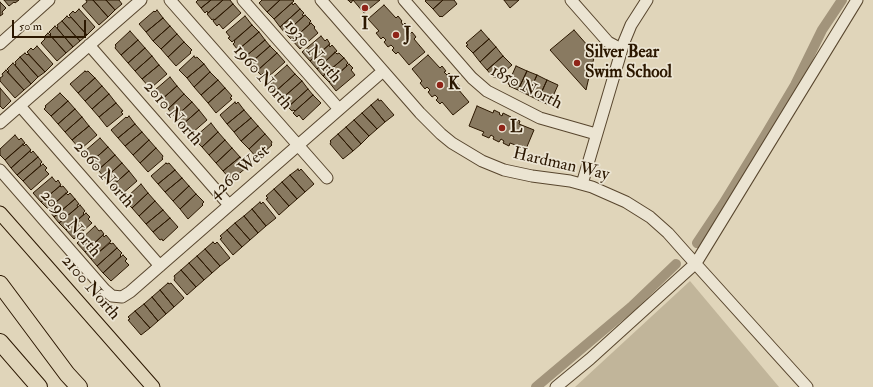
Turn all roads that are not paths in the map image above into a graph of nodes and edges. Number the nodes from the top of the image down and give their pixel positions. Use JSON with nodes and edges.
{"nodes":[{"id":1,"x":49,"y":0,"type":"edge"},
{"id":2,"x":141,"y":0,"type":"edge"},
{"id":3,"x":170,"y":0,"type":"edge"},
{"id":4,"x":243,"y":0,"type":"edge"},
{"id":5,"x":321,"y":0,"type":"edge"},
{"id":6,"x":404,"y":0,"type":"edge"},
{"id":7,"x":571,"y":0,"type":"edge"},
{"id":8,"x":857,"y":0,"type":"edge"},
{"id":9,"x":643,"y":2,"type":"edge"},
{"id":10,"x":0,"y":44,"type":"edge"},
{"id":11,"x":89,"y":45,"type":"junction"},
{"id":12,"x":622,"y":49,"type":"junction"},
{"id":13,"x":383,"y":71,"type":"junction"},
{"id":14,"x":20,"y":106,"type":"junction"},
{"id":15,"x":339,"y":109,"type":"junction"},
{"id":16,"x":0,"y":123,"type":"edge"},
{"id":17,"x":596,"y":134,"type":"junction"},
{"id":18,"x":298,"y":145,"type":"junction"},
{"id":19,"x":0,"y":170,"type":"edge"},
{"id":20,"x":327,"y":178,"type":"dead end"},
{"id":21,"x":582,"y":184,"type":"junction"},
{"id":22,"x":229,"y":205,"type":"junction"},
{"id":23,"x":0,"y":213,"type":"edge"},
{"id":24,"x":696,"y":263,"type":"junction"},
{"id":25,"x":160,"y":266,"type":"junction"},
{"id":26,"x":0,"y":284,"type":"edge"},
{"id":27,"x":117,"y":297,"type":"joint"},
{"id":28,"x":0,"y":342,"type":"edge"},
{"id":29,"x":39,"y":387,"type":"edge"},
{"id":30,"x":79,"y":387,"type":"edge"},
{"id":31,"x":153,"y":387,"type":"edge"},
{"id":32,"x":556,"y":387,"type":"edge"},
{"id":33,"x":807,"y":387,"type":"edge"}],
"edges":[{"from":1,"to":10,"type":"street"},
{"from":2,"to":11,"type":"street"},
{"from":3,"to":18,"type":"street","name":"1960 North"},
{"from":4,"to":15,"type":"street","name":"1930 North"},
{"from":5,"to":13,"type":"street","name":"Hardman Way"},
{"from":6,"to":17,"type":"street","name":"1850 North"},
{"from":7,"to":12,"type":"street"},
{"from":8,"to":24,"type":"street"},
{"from":9,"to":12,"type":"street"},
{"from":11,"to":14,"type":"street"},
{"from":11,"to":22,"type":"street","name":"2010 North"},
{"from":12,"to":17,"type":"street"},
{"from":13,"to":15,"type":"street","name":"4260 West"},
{"from":13,"to":21,"type":"street","name":"Hardman Way"},
{"from":14,"to":16,"type":"street"},
{"from":14,"to":25,"type":"street","name":"2060 North"},
{"from":15,"to":18,"type":"street","name":"4260 West"},
{"from":17,"to":21,"type":"street"},
{"from":18,"to":20,"type":"street","name":"1960 North"},
{"from":18,"to":22,"type":"street","name":"4260 West"},
{"from":19,"to":27,"type":"street","name":"2090 North"},
{"from":21,"to":24,"type":"street","name":"Hardman Way"},
{"from":22,"to":25,"type":"street","name":"4260 West"},
{"from":23,"to":31,"type":"main road","name":"2100 North"},
{"from":24,"to":32,"type":"street"},
{"from":24,"to":33,"type":"street","name":"Hardman Way"},
{"from":25,"to":27,"type":"street","name":"4260 West"},
{"from":26,"to":30,"type":"highway"},
{"from":28,"to":29,"type":"highway"}]}
